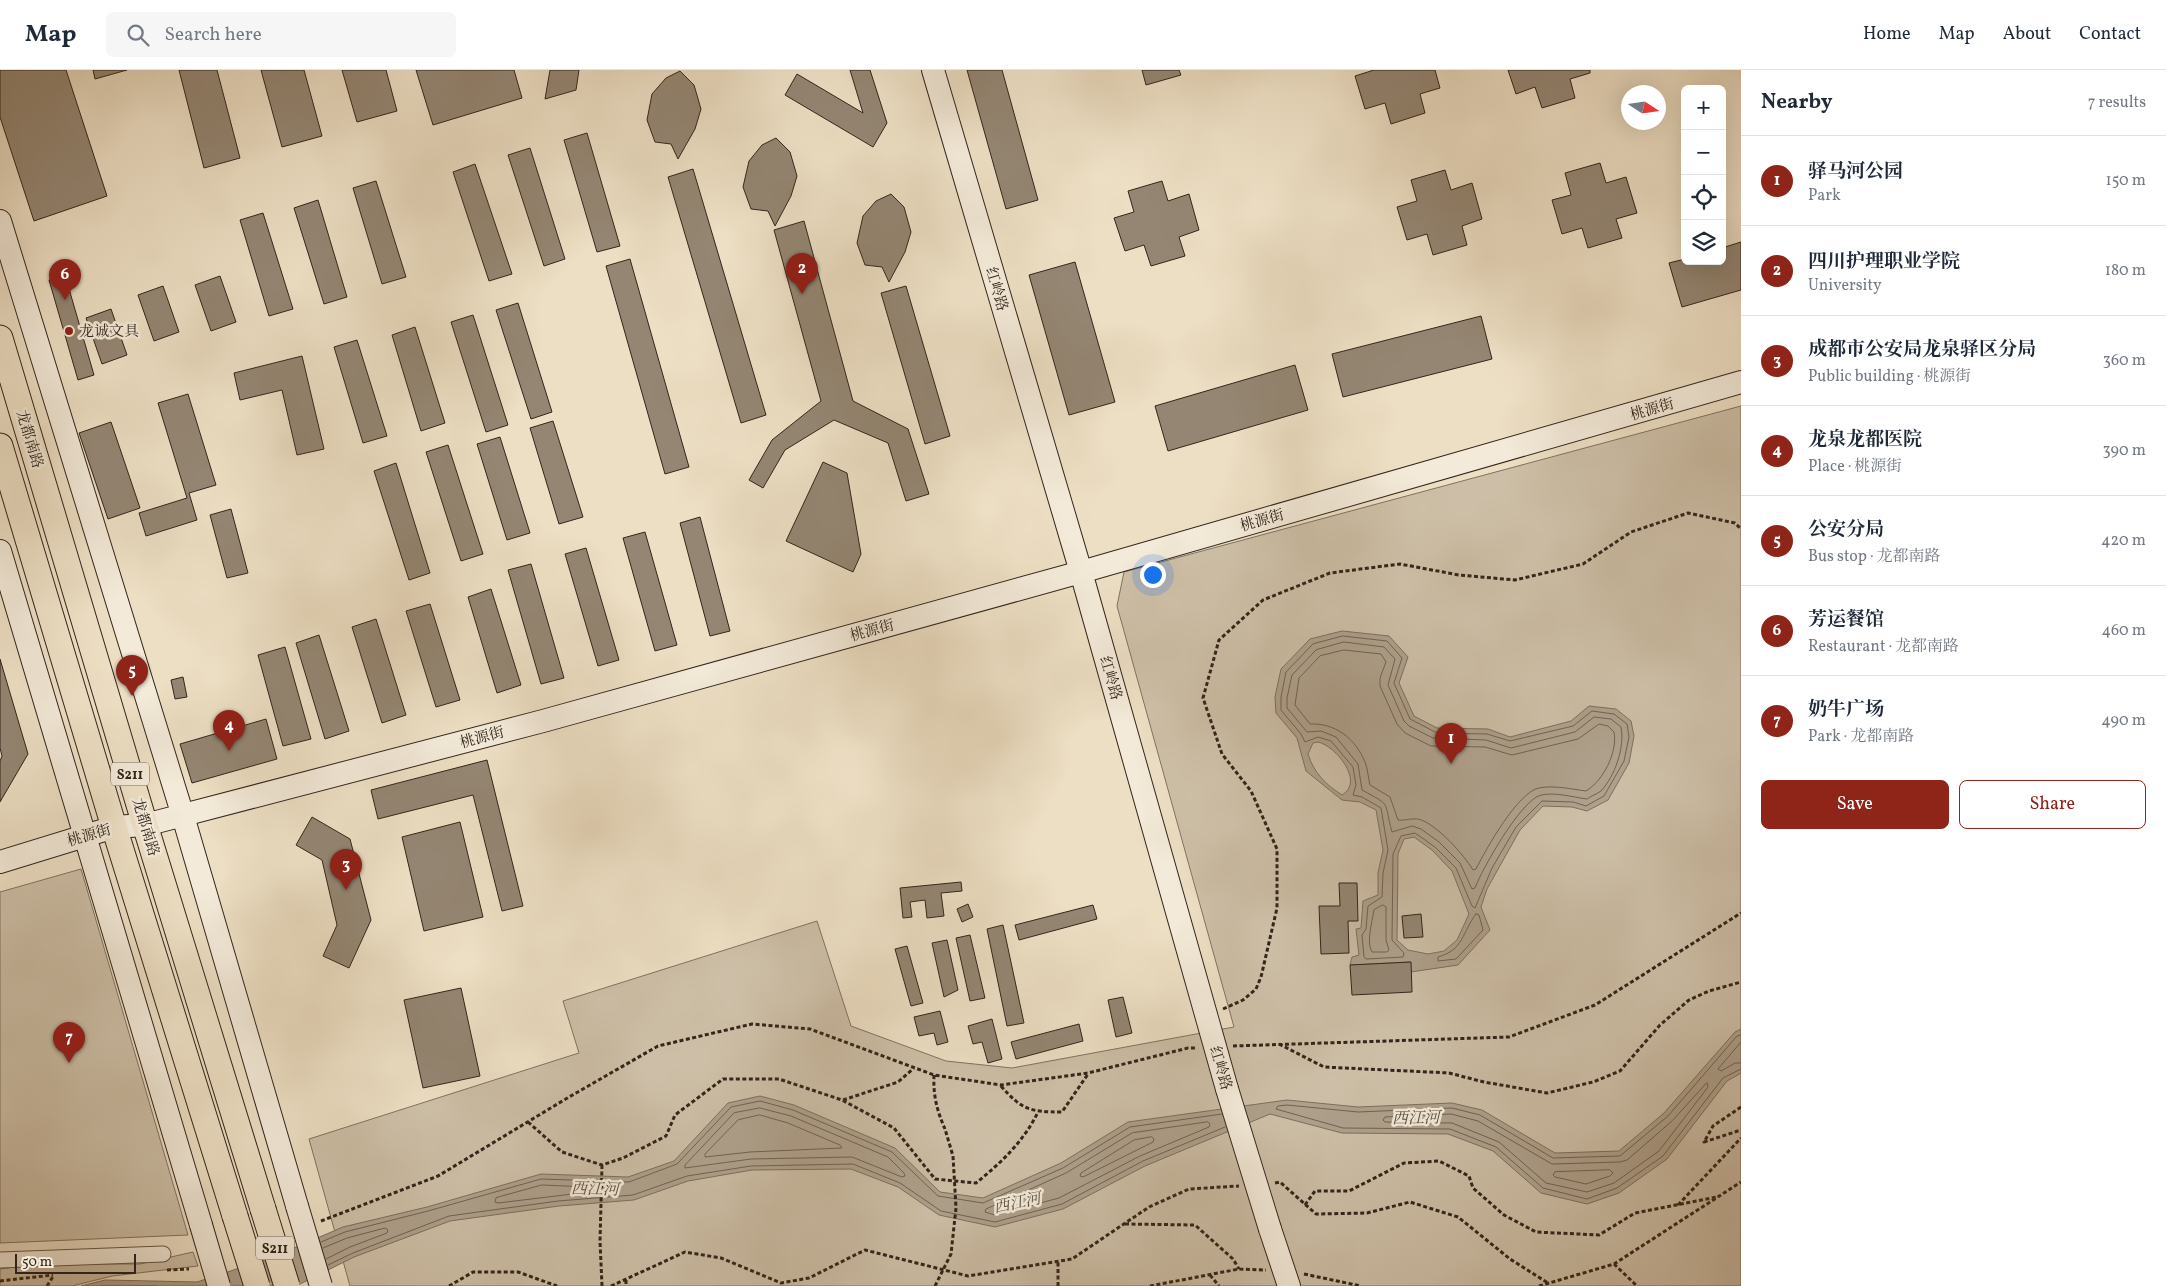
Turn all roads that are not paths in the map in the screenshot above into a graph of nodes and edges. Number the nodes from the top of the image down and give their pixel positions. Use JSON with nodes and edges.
{"nodes":[{"id":1,"x":933,"y":70,"type":"edge"},
{"id":2,"x":0,"y":221,"type":"edge"},
{"id":3,"x":0,"y":338,"type":"edge"},
{"id":4,"x":1741,"y":382,"type":"edge"},
{"id":5,"x":0,"y":446,"type":"edge"},
{"id":6,"x":0,"y":551,"type":"edge"},
{"id":7,"x":1081,"y":572,"type":"junction"},
{"id":8,"x":183,"y":816,"type":"junction"},
{"id":9,"x":145,"y":825,"type":"junction"},
{"id":10,"x":114,"y":827,"type":"junction"},
{"id":11,"x":85,"y":836,"type":"junction"},
{"id":12,"x":0,"y":862,"type":"edge"},
{"id":13,"x":163,"y":1254,"type":"dead end"},
{"id":14,"x":0,"y":1260,"type":"edge"},
{"id":15,"x":1285,"y":1278,"type":"edge"},
{"id":16,"x":219,"y":1286,"type":"edge"},
{"id":17,"x":257,"y":1286,"type":"edge"},
{"id":18,"x":287,"y":1286,"type":"edge"},
{"id":19,"x":321,"y":1286,"type":"edge"}],
"edges":[{"from":1,"to":7,"type":"street","name":"红岭路"},
{"from":2,"to":8,"type":"street"},
{"from":3,"to":9,"type":"main road","name":"龙都南路","number":"S211"},
{"from":4,"to":7,"type":"street","name":"桃源街"},
{"from":5,"to":10,"type":"main road","name":"龙都南路","number":"S211"},
{"from":6,"to":11,"type":"street"},
{"from":7,"to":8,"type":"street","name":"桃源街"},
{"from":7,"to":15,"type":"street","name":"红岭路","bridge":true},
{"from":8,"to":9,"type":"street","name":"桃源街"},
{"from":8,"to":19,"type":"street","bridge":true},
{"from":9,"to":10,"type":"street","name":"桃源街"},
{"from":9,"to":18,"type":"main road","name":"龙都南路","number":"S211","bridge":true},
{"from":10,"to":11,"type":"street","name":"桃源街"},
{"from":10,"to":17,"type":"main road","name":"龙都南路","number":"S211","bridge":true},
{"from":11,"to":12,"type":"street","name":"桃源街"},
{"from":11,"to":16,"type":"street","bridge":true},
{"from":13,"to":14,"type":"street"}]}
